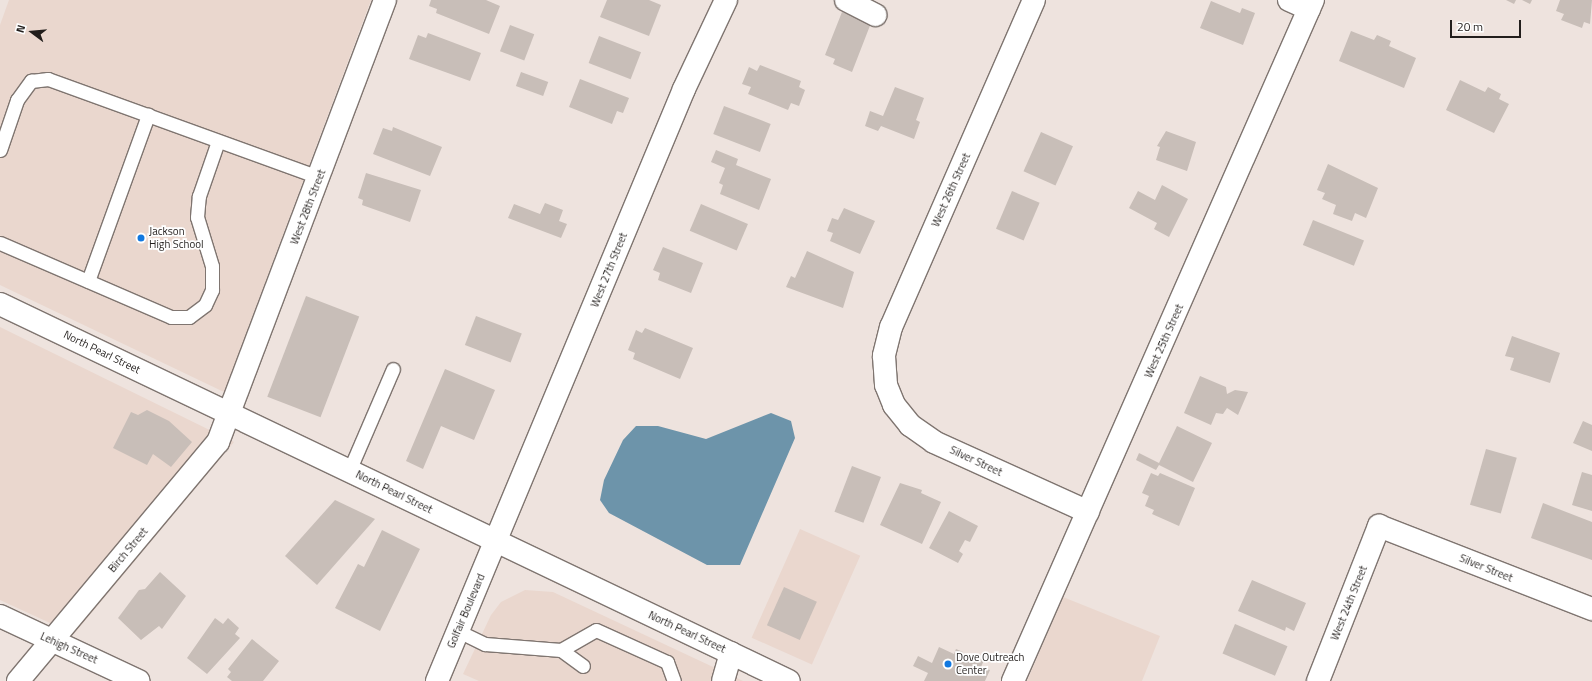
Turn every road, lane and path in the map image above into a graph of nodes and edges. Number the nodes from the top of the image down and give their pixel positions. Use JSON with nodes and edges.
{"nodes":[{"id":1,"x":385,"y":0,"type":"edge"},
{"id":2,"x":726,"y":0,"type":"edge"},
{"id":3,"x":846,"y":0,"type":"edge"},
{"id":4,"x":1034,"y":0,"type":"edge"},
{"id":5,"x":1289,"y":0,"type":"edge"},
{"id":6,"x":1311,"y":5,"type":"edge"},
{"id":7,"x":874,"y":15,"type":"dead end"},
{"id":8,"x":148,"y":115,"type":"junction"},
{"id":9,"x":218,"y":140,"type":"junction"},
{"id":10,"x":0,"y":150,"type":"edge"},
{"id":11,"x":319,"y":177,"type":"junction"},
{"id":12,"x":0,"y":243,"type":"edge"},
{"id":13,"x":88,"y":281,"type":"junction"},
{"id":14,"x":0,"y":304,"type":"edge"},
{"id":15,"x":393,"y":369,"type":"dead end"},
{"id":16,"x":886,"y":385,"type":"joint"},
{"id":17,"x":230,"y":413,"type":"junction"},
{"id":18,"x":349,"y":471,"type":"junction"},
{"id":19,"x":1088,"y":512,"type":"junction"},
{"id":20,"x":1380,"y":526,"type":"joint"},
{"id":21,"x":498,"y":542,"type":"junction"},
{"id":22,"x":1592,"y":610,"type":"edge"},
{"id":23,"x":0,"y":616,"type":"edge"},
{"id":24,"x":458,"y":631,"type":"junction"},
{"id":25,"x":53,"y":641,"type":"junction"},
{"id":26,"x":561,"y":650,"type":"junction"},
{"id":27,"x":731,"y":654,"type":"junction"},
{"id":28,"x":583,"y":666,"type":"dead end"},
{"id":29,"x":18,"y":681,"type":"edge"},
{"id":30,"x":139,"y":681,"type":"edge"},
{"id":31,"x":436,"y":681,"type":"edge"},
{"id":32,"x":674,"y":681,"type":"edge"},
{"id":33,"x":724,"y":681,"type":"edge"},
{"id":34,"x":789,"y":681,"type":"edge"},
{"id":35,"x":1013,"y":681,"type":"edge"},
{"id":36,"x":1318,"y":681,"type":"edge"}],
"edges":[{"from":1,"to":11,"type":"street","name":"West 28th Street"},
{"from":2,"to":21,"type":"street","name":"West 27th Street"},
{"from":3,"to":7,"type":"street"},
{"from":4,"to":16,"type":"street","name":"West 26th Street"},
{"from":5,"to":6,"type":"street"},
{"from":6,"to":19,"type":"street","name":"West 25th Street"},
{"from":8,"to":9,"type":"lane"},
{"from":8,"to":10,"type":"lane"},
{"from":8,"to":13,"type":"lane"},
{"from":9,"to":11,"type":"lane"},
{"from":9,"to":13,"type":"lane"},
{"from":11,"to":17,"type":"street","name":"West 28th Street"},
{"from":12,"to":13,"type":"lane"},
{"from":14,"to":17,"type":"street","name":"North Pearl Street"},
{"from":15,"to":18,"type":"lane"},
{"from":16,"to":19,"type":"street","name":"Silver Street"},
{"from":17,"to":18,"type":"street","name":"North Pearl Street"},
{"from":17,"to":25,"type":"street","name":"Birch Street"},
{"from":18,"to":21,"type":"street","name":"North Pearl Street"},
{"from":19,"to":35,"type":"street","name":"West 25th Street"},
{"from":20,"to":22,"type":"street","name":"Silver Street"},
{"from":20,"to":36,"type":"street","name":"West 24th Street"},
{"from":21,"to":24,"type":"street","name":"Golfair Boulevard"},
{"from":21,"to":27,"type":"street","name":"North Pearl Street"},
{"from":23,"to":25,"type":"street","name":"Lehigh Street"},
{"from":24,"to":26,"type":"lane"},
{"from":24,"to":31,"type":"street","name":"Golfair Boulevard"},
{"from":25,"to":29,"type":"street","name":"Birch Street"},
{"from":25,"to":30,"type":"street","name":"Lehigh Street"},
{"from":26,"to":28,"type":"lane"},
{"from":26,"to":32,"type":"lane"},
{"from":27,"to":33,"type":"street"},
{"from":27,"to":34,"type":"street","name":"North Pearl Street"}]}
